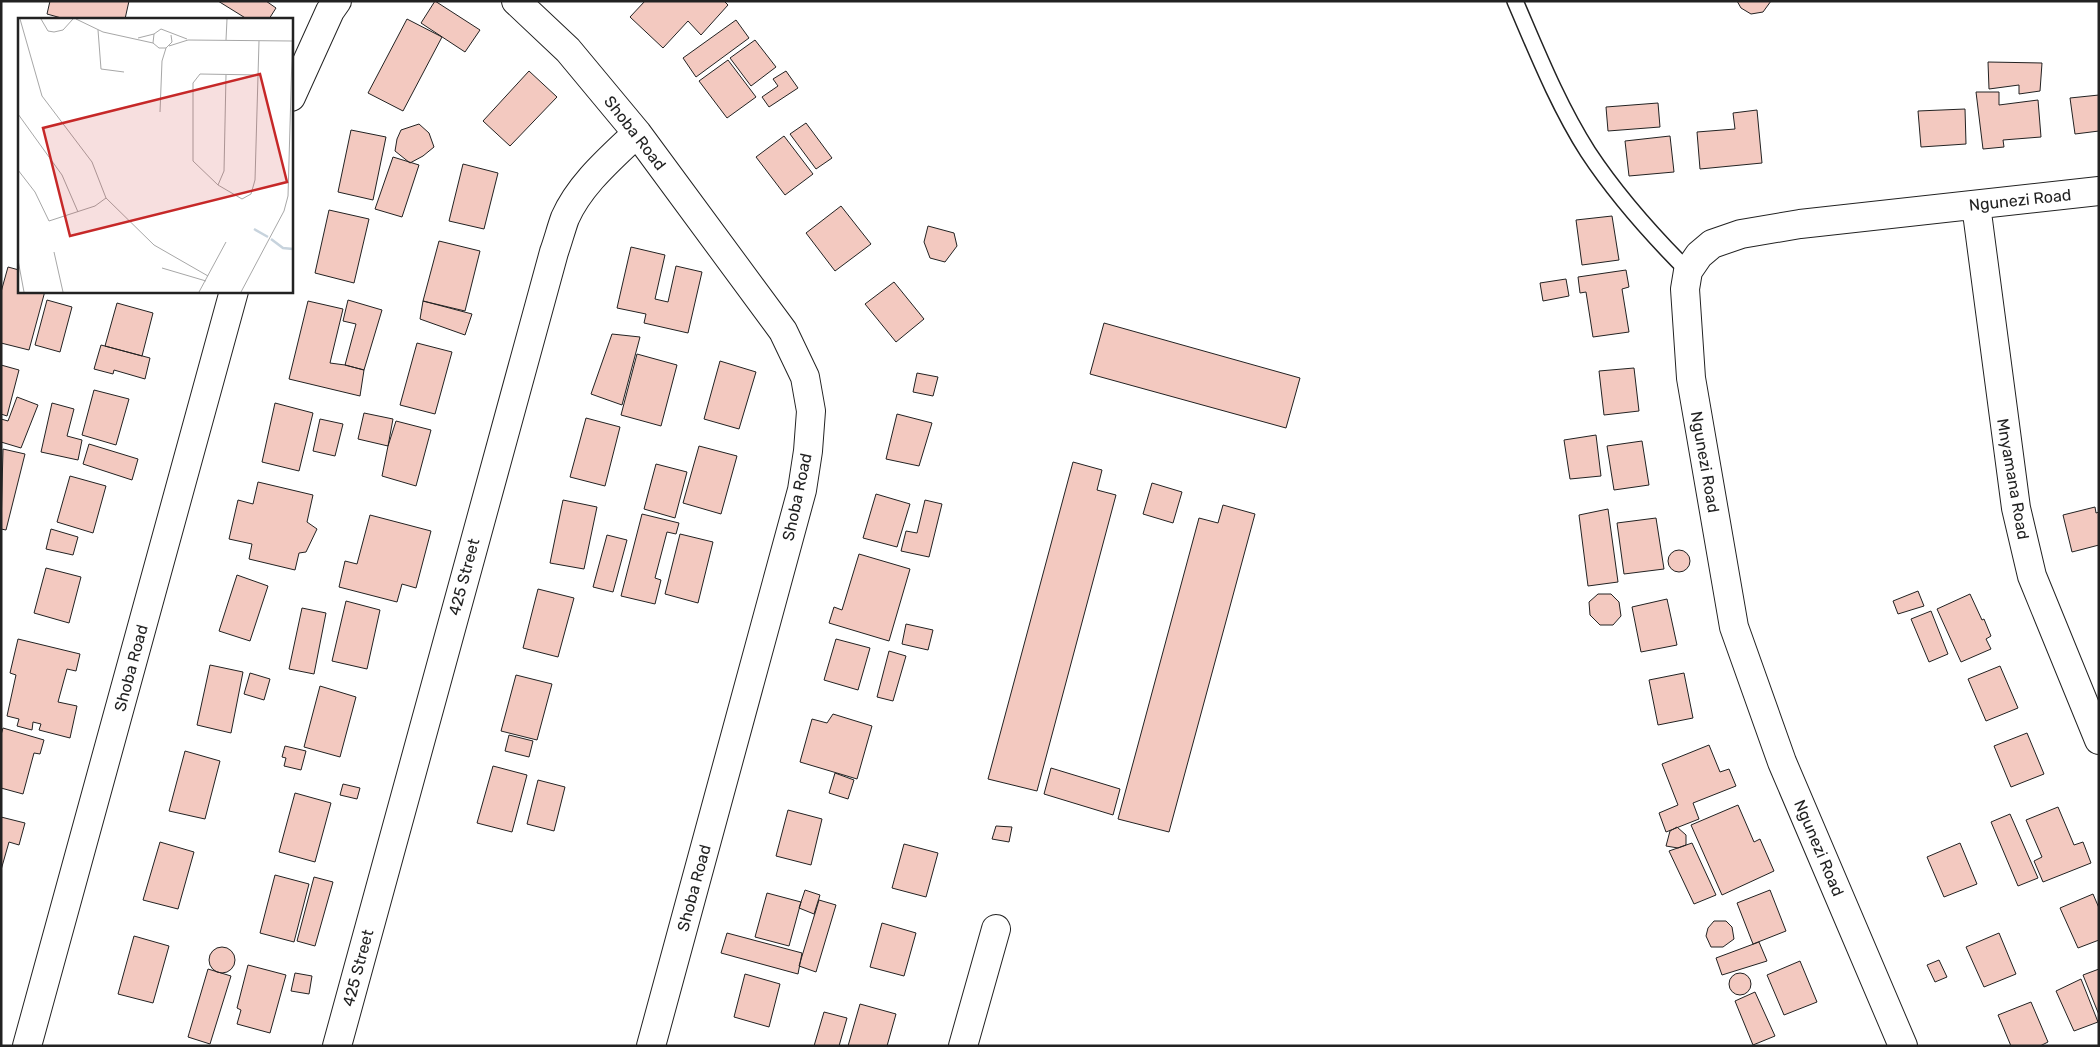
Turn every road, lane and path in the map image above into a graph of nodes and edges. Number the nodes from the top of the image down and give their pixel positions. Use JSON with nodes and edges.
{"nodes":[{"id":1,"x":337,"y":1,"type":"edge"},
{"id":2,"x":516,"y":1,"type":"edge"},
{"id":3,"x":1515,"y":1,"type":"edge"},
{"id":4,"x":292,"y":95,"type":"edge"},
{"id":5,"x":637,"y":132,"type":"junction"},
{"id":6,"x":2099,"y":191,"type":"edge"},
{"id":7,"x":1976,"y":205,"type":"junction"},
{"id":8,"x":1688,"y":271,"type":"junction"},
{"id":9,"x":234,"y":292,"type":"edge"},
{"id":10,"x":2099,"y":740,"type":"edge"},
{"id":11,"x":996,"y":929,"type":"dead end"},
{"id":12,"x":29,"y":1045,"type":"edge"},
{"id":13,"x":336,"y":1046,"type":"edge"},
{"id":14,"x":651,"y":1046,"type":"edge"},
{"id":15,"x":964,"y":1046,"type":"edge"},
{"id":16,"x":1903,"y":1046,"type":"edge"}],
"edges":[{"from":1,"to":4,"type":"street"},
{"from":2,"to":5,"type":"street","name":"Shoba Road"},
{"from":3,"to":8,"type":"lane"},
{"from":5,"to":13,"type":"street","name":"425 Street"},
{"from":5,"to":14,"type":"street","name":"Shoba Road"},
{"from":6,"to":7,"type":"street","name":"Ngunezi Road"},
{"from":7,"to":8,"type":"street","name":"Ngunezi Road"},
{"from":7,"to":10,"type":"street","name":"Mnyamana Road"},
{"from":8,"to":16,"type":"street","name":"Ngunezi Road"},
{"from":9,"to":12,"type":"street","name":"Shoba Road"},
{"from":11,"to":15,"type":"street"}]}
